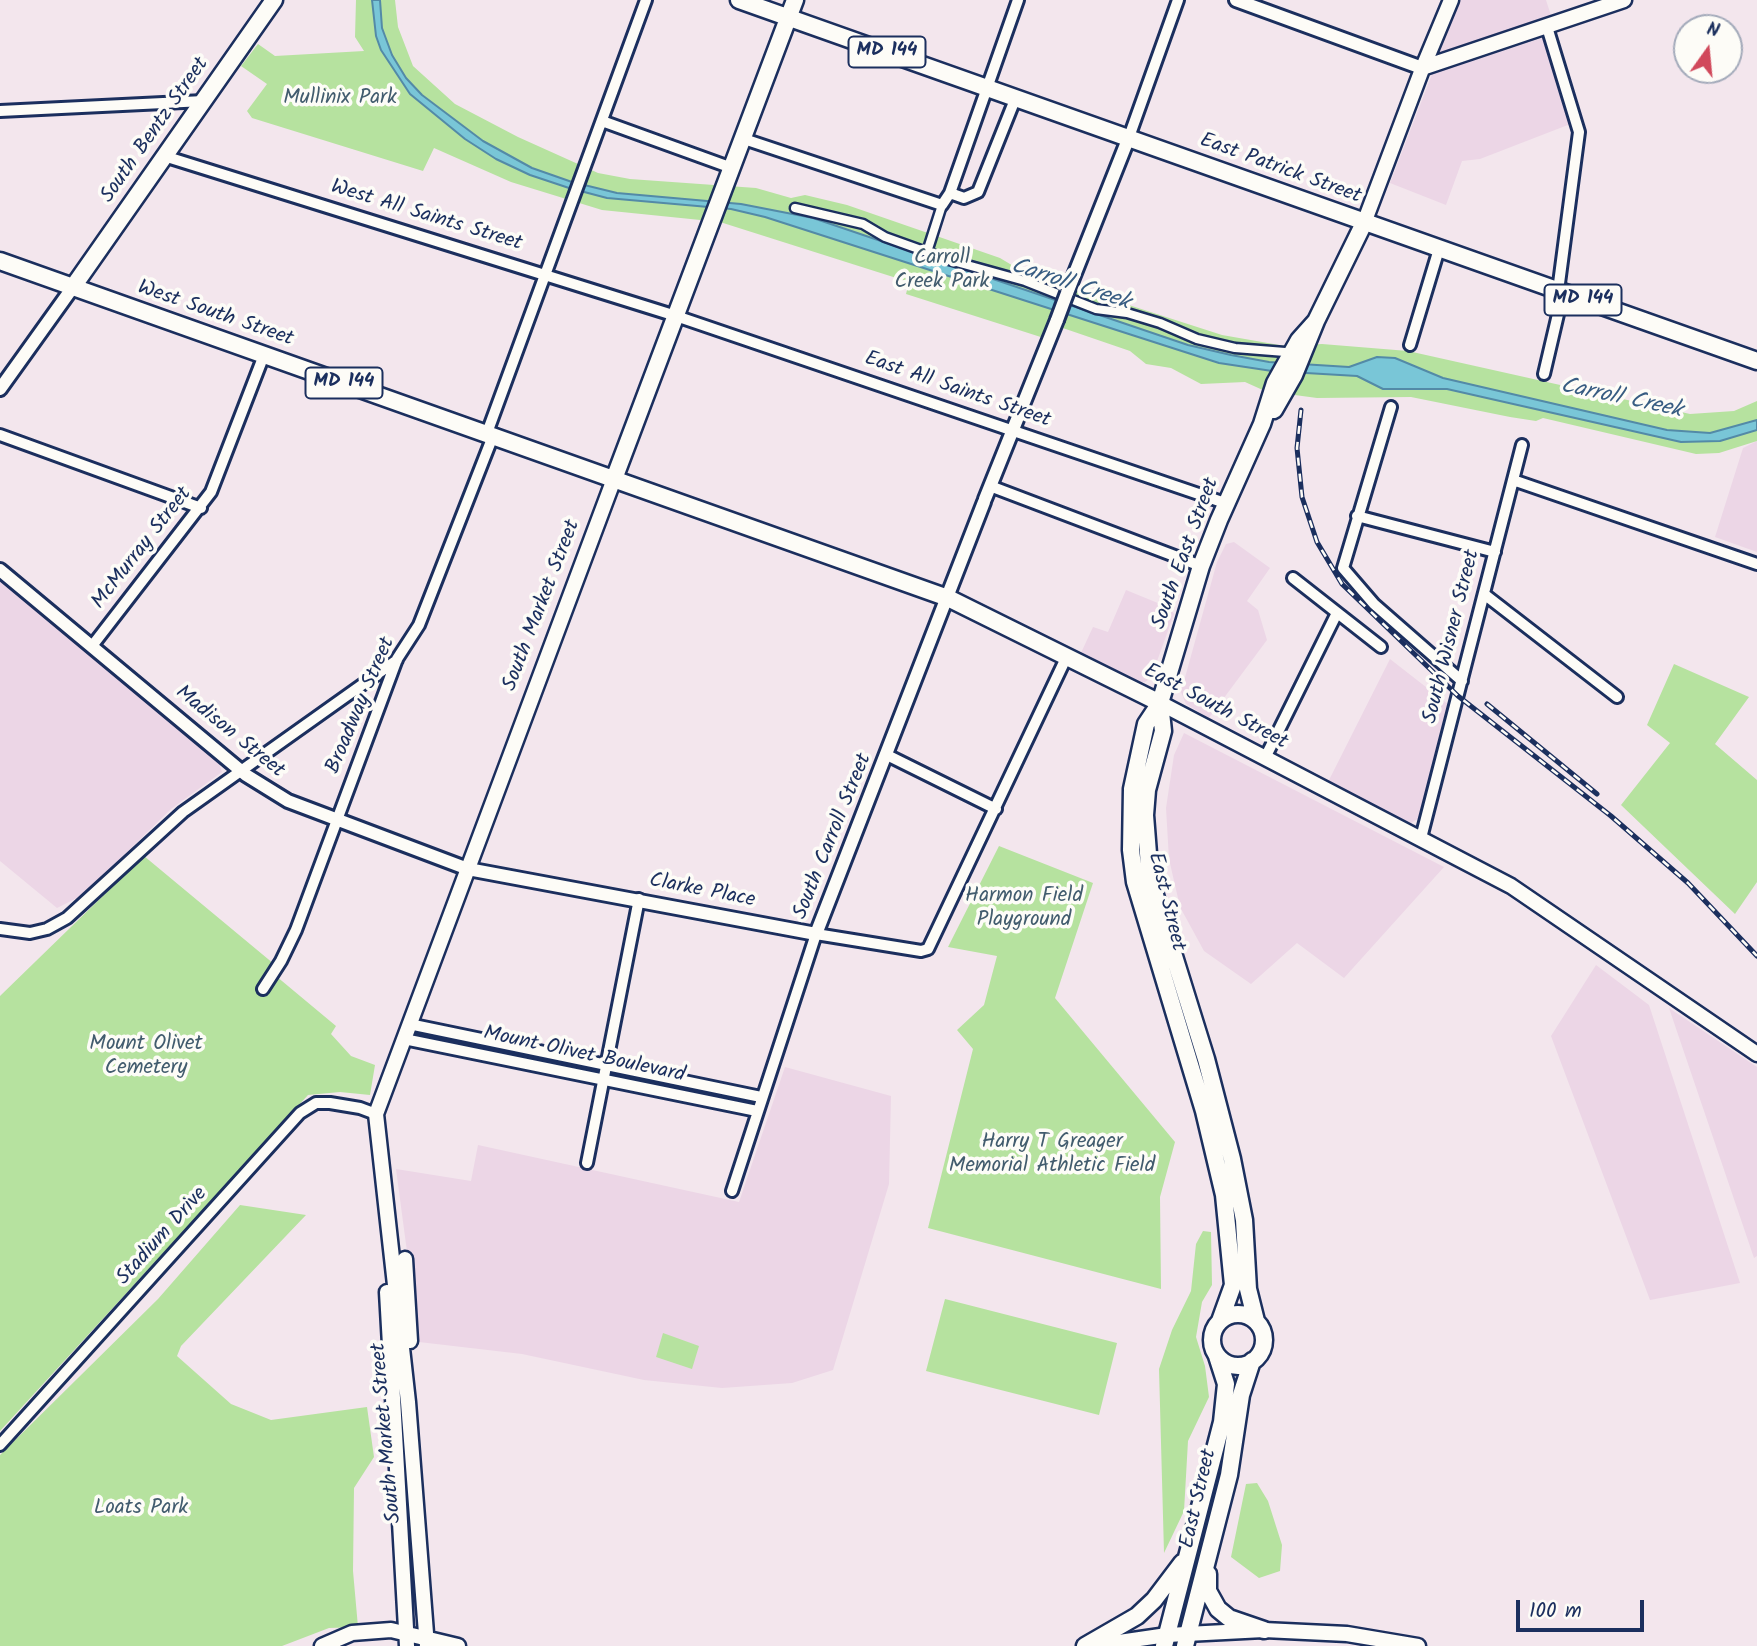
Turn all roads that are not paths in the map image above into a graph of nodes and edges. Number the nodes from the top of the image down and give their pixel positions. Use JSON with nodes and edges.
{"nodes":[{"id":1,"x":274,"y":0,"type":"edge"},
{"id":2,"x":646,"y":0,"type":"edge"},
{"id":3,"x":739,"y":0,"type":"edge"},
{"id":4,"x":794,"y":0,"type":"edge"},
{"id":5,"x":1018,"y":0,"type":"edge"},
{"id":6,"x":1178,"y":0,"type":"edge"},
{"id":7,"x":1236,"y":0,"type":"edge"},
{"id":8,"x":1451,"y":0,"type":"edge"},
{"id":9,"x":1624,"y":0,"type":"edge"},
{"id":10,"x":788,"y":17,"type":"junction"},
{"id":11,"x":1547,"y":27,"type":"junction"},
{"id":12,"x":1422,"y":68,"type":"junction"},
{"id":13,"x":985,"y":87,"type":"junction"},
{"id":14,"x":1016,"y":97,"type":"junction"},
{"id":15,"x":204,"y":101,"type":"junction"},
{"id":16,"x":0,"y":111,"type":"edge"},
{"id":17,"x":602,"y":121,"type":"junction"},
{"id":18,"x":1129,"y":137,"type":"junction"},
{"id":19,"x":744,"y":139,"type":"junction"},
{"id":20,"x":164,"y":156,"type":"junction"},
{"id":21,"x":732,"y":168,"type":"junction"},
{"id":22,"x":950,"y":193,"type":"junction"},
{"id":23,"x":942,"y":205,"type":"junction"},
{"id":24,"x":795,"y":208,"type":"dead end"},
{"id":25,"x":1364,"y":223,"type":"junction"},
{"id":26,"x":1439,"y":249,"type":"junction"},
{"id":27,"x":927,"y":252,"type":"junction"},
{"id":28,"x":0,"y":261,"type":"edge"},
{"id":29,"x":547,"y":275,"type":"junction"},
{"id":30,"x":73,"y":287,"type":"junction"},
{"id":31,"x":1561,"y":292,"type":"junction"},
{"id":32,"x":676,"y":316,"type":"junction"},
{"id":33,"x":1410,"y":345,"type":"dead end"},
{"id":34,"x":264,"y":355,"type":"junction"},
{"id":35,"x":1757,"y":361,"type":"edge"},
{"id":36,"x":1289,"y":364,"type":"junction"},
{"id":37,"x":1544,"y":374,"type":"dead end"},
{"id":38,"x":0,"y":389,"type":"edge"},
{"id":39,"x":1391,"y":407,"type":"dead end"},
{"id":40,"x":1013,"y":430,"type":"junction"},
{"id":41,"x":0,"y":435,"type":"edge"},
{"id":42,"x":490,"y":435,"type":"junction"},
{"id":43,"x":1522,"y":445,"type":"dead end"},
{"id":44,"x":614,"y":479,"type":"junction"},
{"id":45,"x":1513,"y":480,"type":"junction"},
{"id":46,"x":990,"y":486,"type":"junction"},
{"id":47,"x":1225,"y":503,"type":"junction"},
{"id":48,"x":201,"y":508,"type":"junction"},
{"id":49,"x":1357,"y":516,"type":"junction"},
{"id":50,"x":1495,"y":552,"type":"junction"},
{"id":51,"x":1757,"y":564,"type":"edge"},
{"id":52,"x":1201,"y":566,"type":"junction"},
{"id":53,"x":0,"y":570,"type":"edge"},
{"id":54,"x":1293,"y":578,"type":"dead end"},
{"id":55,"x":1484,"y":594,"type":"junction"},
{"id":56,"x":948,"y":598,"type":"junction"},
{"id":57,"x":1337,"y":612,"type":"junction"},
{"id":58,"x":92,"y":646,"type":"junction"},
{"id":59,"x":1381,"y":647,"type":"dead end"},
{"id":60,"x":1067,"y":656,"type":"junction"},
{"id":61,"x":397,"y":659,"type":"junction"},
{"id":62,"x":1462,"y":681,"type":"junction"},
{"id":63,"x":1617,"y":697,"type":"dead end"},
{"id":64,"x":1160,"y":702,"type":"junction"},
{"id":65,"x":887,"y":755,"type":"junction"},
{"id":66,"x":1265,"y":758,"type":"junction"},
{"id":67,"x":240,"y":769,"type":"junction"},
{"id":68,"x":996,"y":808,"type":"junction"},
{"id":69,"x":336,"y":820,"type":"junction"},
{"id":70,"x":1421,"y":838,"type":"junction"},
{"id":71,"x":468,"y":869,"type":"junction"},
{"id":72,"x":639,"y":899,"type":"junction"},
{"id":73,"x":0,"y":929,"type":"edge"},
{"id":74,"x":816,"y":934,"type":"junction"},
{"id":75,"x":263,"y":989,"type":"dead end"},
{"id":76,"x":409,"y":1024,"type":"junction"},
{"id":77,"x":404,"y":1039,"type":"junction"},
{"id":78,"x":1757,"y":1055,"type":"edge"},
{"id":79,"x":605,"y":1066,"type":"junction"},
{"id":80,"x":603,"y":1079,"type":"junction"},
{"id":81,"x":761,"y":1097,"type":"junction"},
{"id":82,"x":757,"y":1111,"type":"junction"},
{"id":83,"x":376,"y":1114,"type":"junction"},
{"id":84,"x":587,"y":1163,"type":"dead end"},
{"id":85,"x":732,"y":1191,"type":"dead end"},
{"id":86,"x":386,"y":1217,"type":"junction"},
{"id":87,"x":405,"y":1259,"type":"dead end"},
{"id":88,"x":1220,"y":1321,"type":"junction"},
{"id":89,"x":1256,"y":1321,"type":"junction"},
{"id":90,"x":1217,"y":1356,"type":"junction"},
{"id":91,"x":1252,"y":1361,"type":"junction"},
{"id":92,"x":408,"y":1402,"type":"junction"},
{"id":93,"x":0,"y":1445,"type":"edge"},
{"id":94,"x":1191,"y":1549,"type":"junction"},
{"id":95,"x":1208,"y":1555,"type":"junction"},
{"id":96,"x":1264,"y":1630,"type":"junction"},
{"id":97,"x":407,"y":1640,"type":"edge"},
{"id":98,"x":1166,"y":1640,"type":"edge"},
{"id":99,"x":1186,"y":1640,"type":"edge"},
{"id":100,"x":427,"y":1642,"type":"edge"},
{"id":101,"x":322,"y":1646,"type":"edge"},
{"id":102,"x":458,"y":1646,"type":"edge"},
{"id":103,"x":1085,"y":1646,"type":"edge"},
{"id":104,"x":1092,"y":1646,"type":"edge"},
{"id":105,"x":1418,"y":1646,"type":"edge"}],
"edges":[{"from":1,"to":15,"type":"main road","name":"South Bentz Street"},
{"from":2,"to":17,"type":"street","name":"Broadway Street"},
{"from":3,"to":10,"type":"main road","number":"MD 144"},
{"from":4,"to":10,"type":"main road","name":"South Market Street"},
{"from":5,"to":13,"type":"street"},
{"from":6,"to":18,"type":"street"},
{"from":7,"to":12,"type":"street"},
{"from":8,"to":12,"type":"main road"},
{"from":9,"to":11,"type":"main road"},
{"from":10,"to":13,"type":"main road","name":"East Patrick Street","number":"MD 144"},
{"from":10,"to":19,"type":"main road","name":"South Market Street"},
{"from":11,"to":12,"type":"main road"},
{"from":11,"to":31,"type":"street"},
{"from":12,"to":25,"type":"main road"},
{"from":13,"to":14,"type":"main road","name":"East Patrick Street","number":"MD 144"},
{"from":13,"to":22,"type":"street"},
{"from":14,"to":18,"type":"main road","name":"East Patrick Street","number":"MD 144"},
{"from":14,"to":22,"type":"street"},
{"from":15,"to":16,"type":"street"},
{"from":15,"to":20,"type":"main road","name":"South Bentz Street"},
{"from":17,"to":21,"type":"street"},
{"from":17,"to":29,"type":"street","name":"Broadway Street"},
{"from":18,"to":25,"type":"main road","name":"East Patrick Street","number":"MD 144"},
{"from":18,"to":40,"type":"street","name":"South Carroll Street","bridge":true},
{"from":19,"to":21,"type":"main road","name":"South Market Street"},
{"from":19,"to":23,"type":"street"},
{"from":20,"to":29,"type":"street","name":"West All Saints Street"},
{"from":20,"to":30,"type":"main road","name":"South Bentz Street"},
{"from":21,"to":32,"type":"main road","name":"South Market Street"},
{"from":22,"to":23,"type":"street"},
{"from":23,"to":27,"type":"street"},
{"from":24,"to":27,"type":"street"},
{"from":25,"to":26,"type":"main road","name":"East Patrick Street","number":"MD 144"},
{"from":25,"to":36,"type":"main road","name":"South East Street"},
{"from":26,"to":31,"type":"main road","name":"East Patrick Street","number":"MD 144"},
{"from":26,"to":33,"type":"street"},
{"from":27,"to":36,"type":"street"},
{"from":28,"to":30,"type":"main road","name":"West South Street","number":"MD 144"},
{"from":29,"to":32,"type":"street","name":"West All Saints Street"},
{"from":29,"to":42,"type":"street","name":"Broadway Street"},
{"from":30,"to":34,"type":"main road","name":"West South Street","number":"MD 144"},
{"from":30,"to":38,"type":"street"},
{"from":31,"to":35,"type":"main road","name":"East Patrick Street","number":"MD 144"},
{"from":31,"to":37,"type":"street"},
{"from":32,"to":40,"type":"street","name":"East All Saints Street"},
{"from":32,"to":44,"type":"main road","name":"South Market Street"},
{"from":34,"to":42,"type":"main road","name":"West South Street","number":"MD 144"},
{"from":34,"to":48,"type":"street","name":"McMurray Street"},
{"from":36,"to":47,"type":"main road","name":"South East Street"},
{"from":39,"to":49,"type":"street"},
{"from":40,"to":46,"type":"street","name":"South Carroll Street"},
{"from":40,"to":47,"type":"street","name":"East All Saints Street"},
{"from":41,"to":48,"type":"street"},
{"from":42,"to":44,"type":"main road","name":"West South Street","number":"MD 144"},
{"from":42,"to":61,"type":"street","name":"Broadway Street"},
{"from":43,"to":45,"type":"street","name":"South Wisner Street"},
{"from":44,"to":56,"type":"main road","name":"East South Street","number":"MD 144"},
{"from":44,"to":71,"type":"main road","name":"South Market Street"},
{"from":45,"to":50,"type":"street","name":"South Wisner Street"},
{"from":45,"to":51,"type":"street"},
{"from":46,"to":52,"type":"street"},
{"from":46,"to":56,"type":"street","name":"South Carroll Street"},
{"from":47,"to":52,"type":"main road","name":"South East Street"},
{"from":48,"to":58,"type":"street","name":"McMurray Street"},
{"from":49,"to":50,"type":"street"},
{"from":49,"to":62,"type":"street"},
{"from":50,"to":55,"type":"street","name":"South Wisner Street"},
{"from":52,"to":64,"type":"main road","name":"South East Street"},
{"from":53,"to":58,"type":"street","name":"Madison Street"},
{"from":54,"to":57,"type":"street"},
{"from":55,"to":62,"type":"street","name":"South Wisner Street"},
{"from":55,"to":63,"type":"street"},
{"from":56,"to":60,"type":"main road","name":"East South Street","number":"MD 144"},
{"from":56,"to":65,"type":"street","name":"South Carroll Street"},
{"from":57,"to":59,"type":"street"},
{"from":57,"to":66,"type":"street"},
{"from":58,"to":67,"type":"street","name":"Madison Street"},
{"from":60,"to":64,"type":"main road","name":"East South Street","number":"MD 144"},
{"from":60,"to":68,"type":"street"},
{"from":61,"to":67,"type":"street"},
{"from":61,"to":69,"type":"street","name":"Broadway Street"},
{"from":62,"to":70,"type":"street","name":"South Wisner Street"},
{"from":64,"to":66,"type":"main road","name":"East South Street","number":"MD 144"},
{"from":64,"to":88,"type":"main road","name":"East Street"},
{"from":64,"to":89,"type":"main road","name":"East Street"},
{"from":65,"to":68,"type":"street"},
{"from":65,"to":74,"type":"street","name":"South Carroll Street"},
{"from":66,"to":70,"type":"main road","name":"East South Street","number":"MD 144"},
{"from":67,"to":69,"type":"street","name":"Madison Street"},
{"from":67,"to":73,"type":"street"},
{"from":68,"to":74,"type":"street","name":"Clarke Place"},
{"from":69,"to":71,"type":"street","name":"Madison Street"},
{"from":69,"to":75,"type":"street","name":"Broadway Street"},
{"from":70,"to":78,"type":"main road","name":"East South Street","number":"MD 144"},
{"from":71,"to":72,"type":"street","name":"Clarke Place"},
{"from":71,"to":76,"type":"main road","name":"South Market Street"},
{"from":72,"to":74,"type":"street","name":"Clarke Place"},
{"from":72,"to":79,"type":"street"},
{"from":74,"to":81,"type":"street","name":"South Carroll Street"},
{"from":76,"to":77,"type":"main road","name":"South Market Street"},
{"from":76,"to":79,"type":"street","name":"Mount Olivet Boulevard"},
{"from":77,"to":80,"type":"street","name":"Mount Olivet Boulevard"},
{"from":77,"to":83,"type":"main road","name":"South Market Street"},
{"from":79,"to":80,"type":"street"},
{"from":79,"to":81,"type":"street","name":"Mount Olivet Boulevard"},
{"from":80,"to":82,"type":"street","name":"Mount Olivet Boulevard"},
{"from":80,"to":84,"type":"street"},
{"from":81,"to":82,"type":"street","name":"South Carroll Street"},
{"from":82,"to":85,"type":"street","name":"South Carroll Street"},
{"from":83,"to":86,"type":"main road","name":"South Market Street"},
{"from":83,"to":93,"type":"street","name":"Stadium Drive"},
{"from":86,"to":92,"type":"main road","name":"South Market Street"},
{"from":86,"to":97,"type":"main road","name":"South Market Street"},
{"from":87,"to":92,"type":"main road"},
{"from":88,"to":89,"type":"main road"},
{"from":88,"to":90,"type":"main road"},
{"from":89,"to":91,"type":"main road"},
{"from":90,"to":91,"type":"main road"},
{"from":90,"to":94,"type":"main road","name":"East Street"},
{"from":91,"to":95,"type":"main road","name":"East Street"},
{"from":92,"to":100,"type":"main road","name":"South Market Street"},
{"from":94,"to":98,"type":"main road","name":"East Street"},
{"from":94,"to":103,"type":"main road"},
{"from":95,"to":96,"type":"main road"},
{"from":95,"to":99,"type":"main road","name":"East Street"},
{"from":96,"to":99,"type":"main road"},
{"from":96,"to":105,"type":"main road"},
{"from":97,"to":100,"type":"main road"},
{"from":97,"to":101,"type":"main road"},
{"from":98,"to":99,"type":"main road"},
{"from":98,"to":104,"type":"main road"},
{"from":100,"to":102,"type":"main road"}]}
